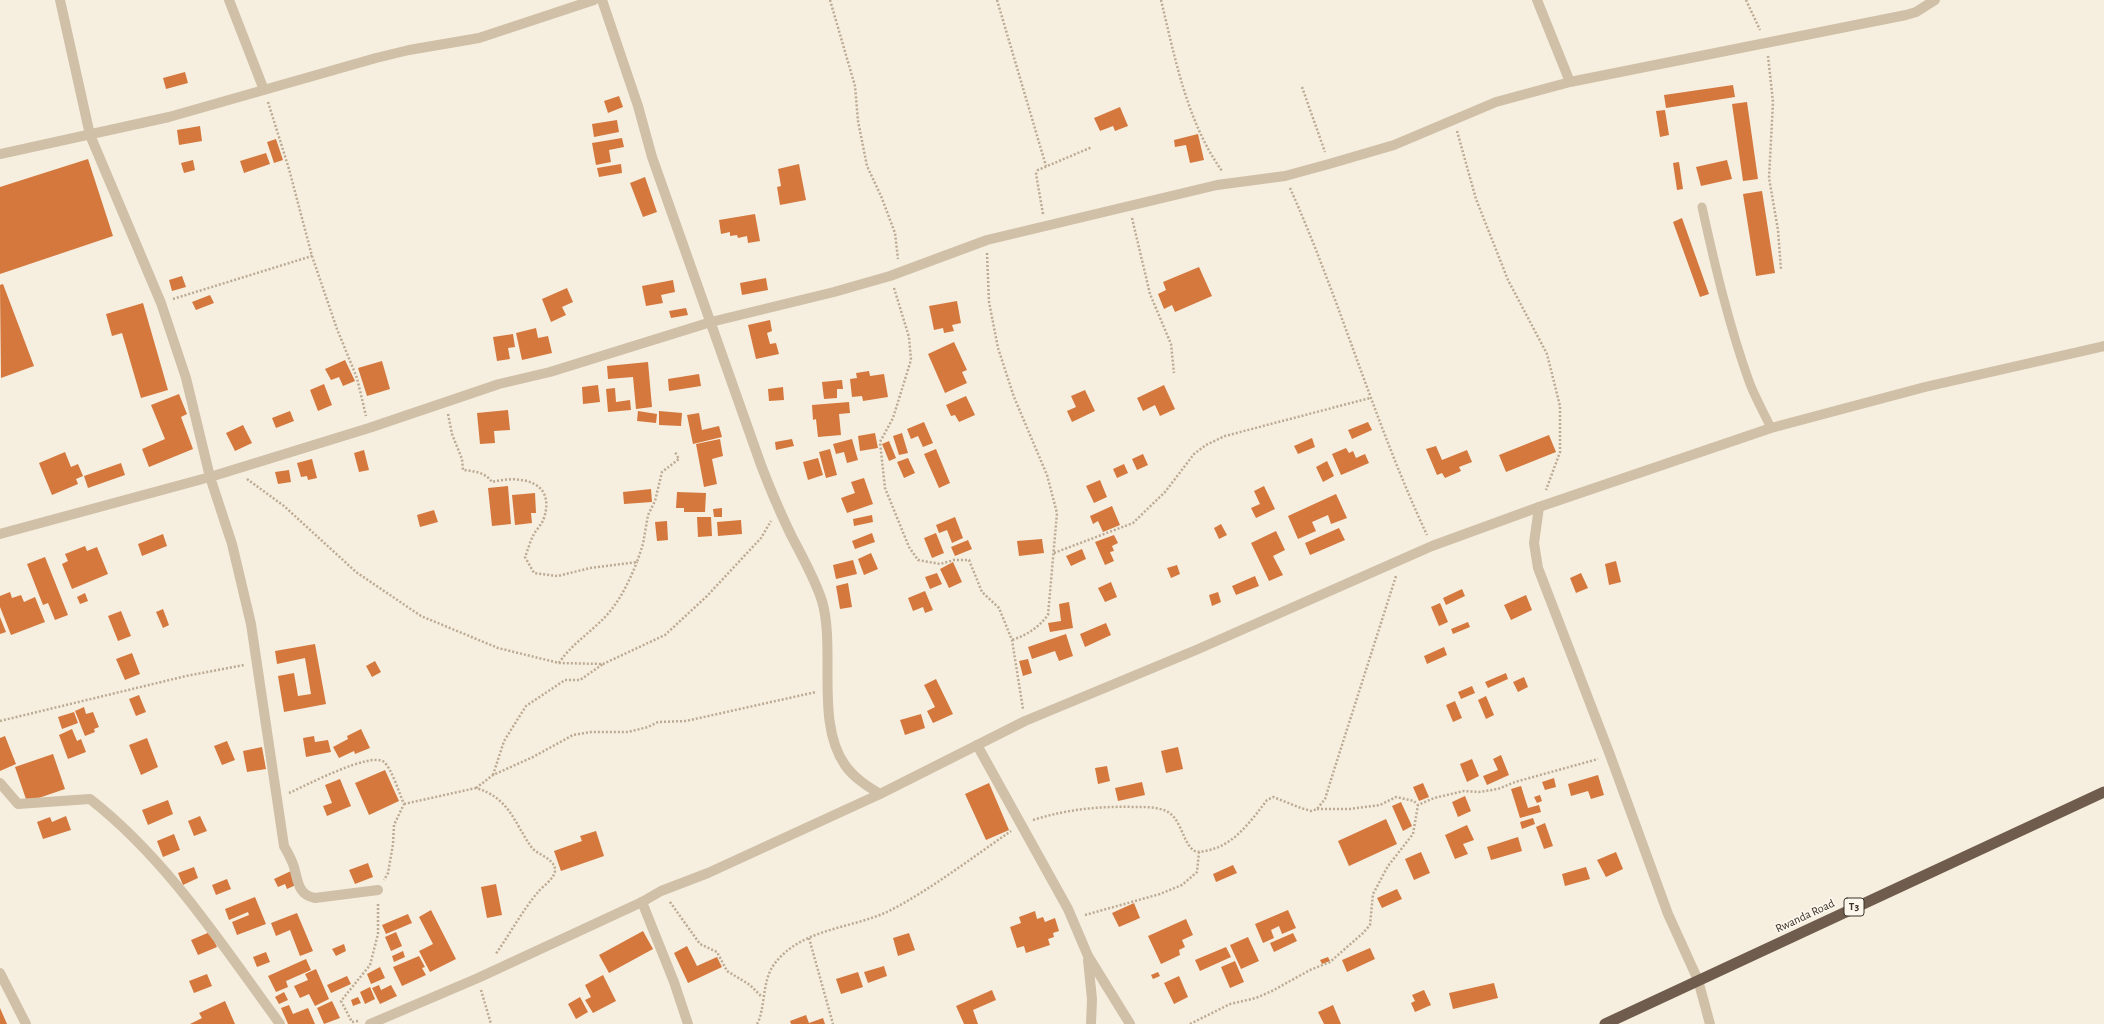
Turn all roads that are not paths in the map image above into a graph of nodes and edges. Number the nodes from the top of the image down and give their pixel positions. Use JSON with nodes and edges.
{"nodes":[{"id":1,"x":60,"y":0,"type":"edge"},
{"id":2,"x":229,"y":0,"type":"edge"},
{"id":3,"x":594,"y":0,"type":"edge"},
{"id":4,"x":602,"y":0,"type":"edge"},
{"id":5,"x":1537,"y":0,"type":"edge"},
{"id":6,"x":1935,"y":0,"type":"edge"},
{"id":7,"x":1570,"y":82,"type":"junction"},
{"id":8,"x":264,"y":90,"type":"junction"},
{"id":9,"x":90,"y":135,"type":"junction"},
{"id":10,"x":0,"y":154,"type":"edge"},
{"id":11,"x":1702,"y":207,"type":"dead end"},
{"id":12,"x":711,"y":322,"type":"junction"},
{"id":13,"x":2104,"y":346,"type":"edge"},
{"id":14,"x":1771,"y":428,"type":"junction"},
{"id":15,"x":210,"y":477,"type":"junction"},
{"id":16,"x":1539,"y":507,"type":"junction"},
{"id":17,"x":0,"y":534,"type":"edge"},
{"id":18,"x":977,"y":745,"type":"junction"},
{"id":19,"x":0,"y":783,"type":"edge"},
{"id":20,"x":2104,"y":792,"type":"edge"},
{"id":21,"x":880,"y":794,"type":"junction"},
{"id":22,"x":378,"y":890,"type":"road end"},
{"id":23,"x":642,"y":902,"type":"junction"},
{"id":24,"x":1088,"y":956,"type":"junction"},
{"id":25,"x":0,"y":973,"type":"edge"},
{"id":26,"x":1698,"y":980,"type":"junction"},
{"id":27,"x":26,"y":1024,"type":"edge"},
{"id":28,"x":280,"y":1024,"type":"edge"},
{"id":29,"x":370,"y":1024,"type":"edge"},
{"id":30,"x":688,"y":1024,"type":"edge"},
{"id":31,"x":1091,"y":1024,"type":"edge"},
{"id":32,"x":1130,"y":1024,"type":"edge"},
{"id":33,"x":1605,"y":1024,"type":"edge"},
{"id":34,"x":1710,"y":1024,"type":"edge"}],
"edges":[{"from":1,"to":9,"type":"street"},
{"from":2,"to":8,"type":"street"},
{"from":3,"to":8,"type":"street"},
{"from":4,"to":12,"type":"street"},
{"from":5,"to":7,"type":"street"},
{"from":6,"to":7,"type":"street"},
{"from":7,"to":12,"type":"street"},
{"from":8,"to":9,"type":"street"},
{"from":9,"to":10,"type":"street"},
{"from":9,"to":15,"type":"street"},
{"from":11,"to":14,"type":"lane"},
{"from":12,"to":15,"type":"street"},
{"from":12,"to":21,"type":"street"},
{"from":13,"to":14,"type":"street"},
{"from":14,"to":16,"type":"street"},
{"from":15,"to":17,"type":"street"},
{"from":15,"to":22,"type":"street"},
{"from":16,"to":18,"type":"street"},
{"from":16,"to":26,"type":"street"},
{"from":18,"to":21,"type":"street"},
{"from":18,"to":24,"type":"street"},
{"from":19,"to":28,"type":"street"},
{"from":20,"to":26,"type":"highway","name":"Rwanda Road","number":"T3"},
{"from":21,"to":23,"type":"street"},
{"from":23,"to":29,"type":"street"},
{"from":23,"to":30,"type":"street"},
{"from":24,"to":31,"type":"street"},
{"from":24,"to":32,"type":"street"},
{"from":25,"to":27,"type":"street"},
{"from":26,"to":33,"type":"highway","name":"Rwanda Road","number":"T3"},
{"from":26,"to":34,"type":"street"}]}
